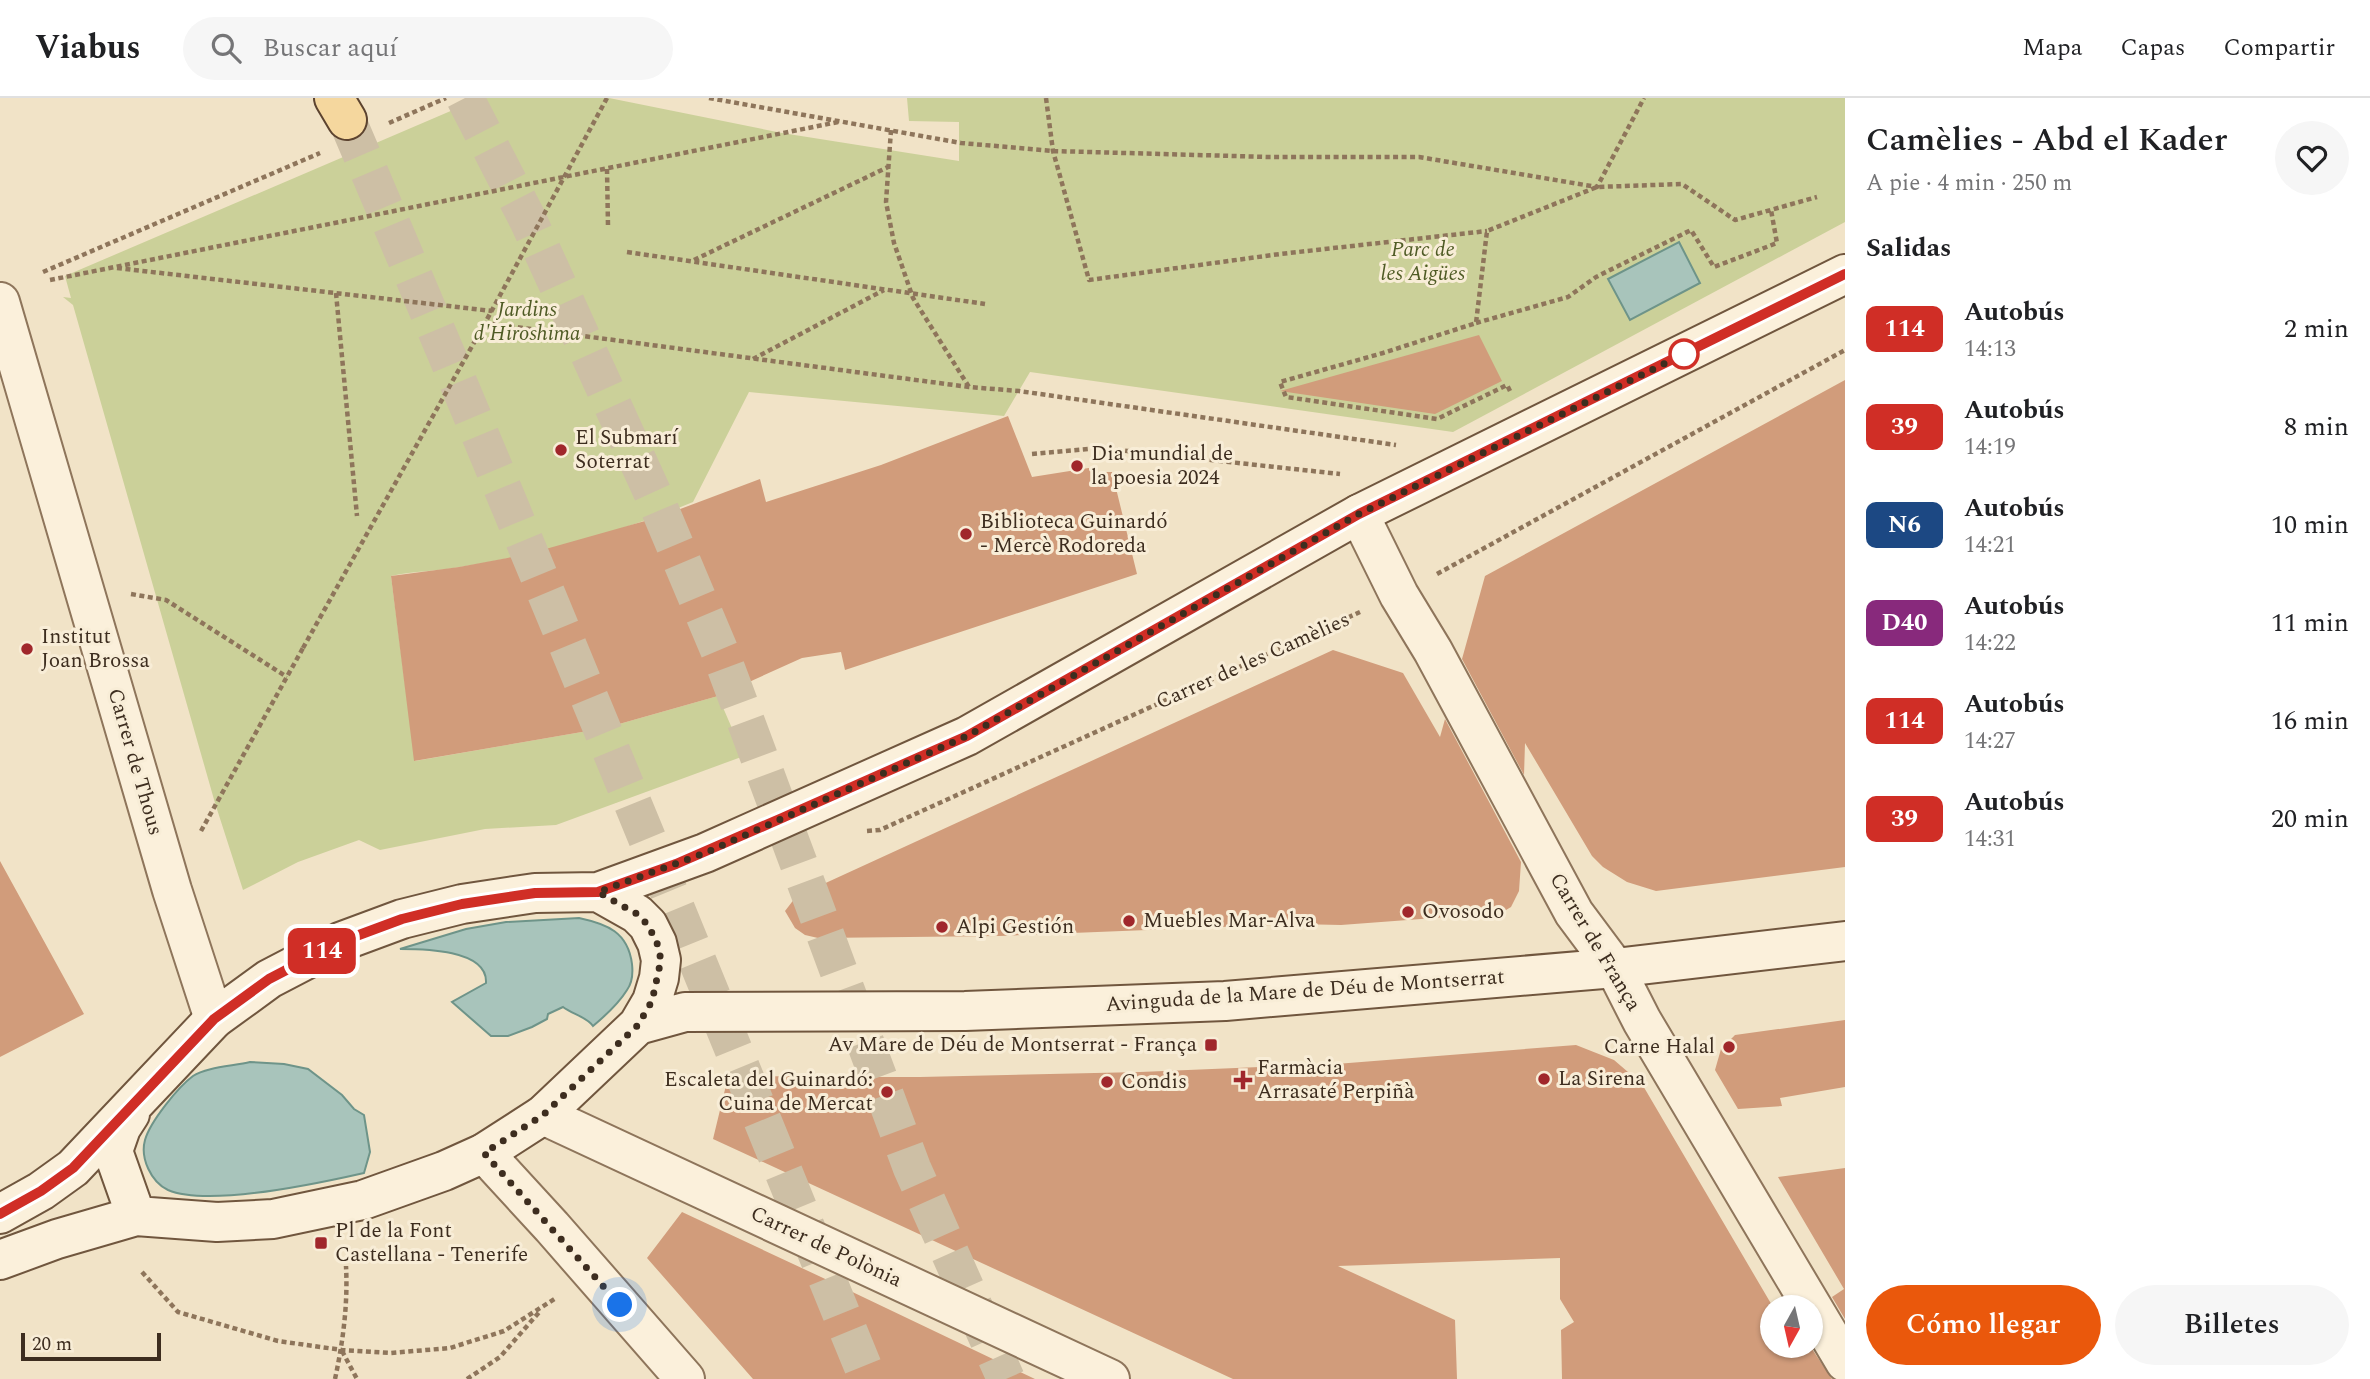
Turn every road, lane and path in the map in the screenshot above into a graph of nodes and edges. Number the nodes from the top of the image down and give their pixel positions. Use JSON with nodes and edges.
{"nodes":[{"id":1,"x":446,"y":98,"type":"edge"},
{"id":2,"x":607,"y":98,"type":"edge"},
{"id":3,"x":709,"y":98,"type":"edge"},
{"id":4,"x":1046,"y":98,"type":"edge"},
{"id":5,"x":1644,"y":98,"type":"edge"},
{"id":6,"x":355,"y":115,"type":"edge"},
{"id":7,"x":841,"y":121,"type":"junction"},
{"id":8,"x":891,"y":130,"type":"junction"},
{"id":9,"x":1053,"y":151,"type":"junction"},
{"id":10,"x":320,"y":152,"type":"dead end"},
{"id":11,"x":888,"y":166,"type":"junction"},
{"id":12,"x":607,"y":169,"type":"junction"},
{"id":13,"x":565,"y":177,"type":"junction"},
{"id":14,"x":1597,"y":187,"type":"junction"},
{"id":15,"x":1817,"y":197,"type":"dead end"},
{"id":16,"x":1771,"y":210,"type":"junction"},
{"id":17,"x":608,"y":226,"type":"dead end"},
{"id":18,"x":1487,"y":231,"type":"junction"},
{"id":19,"x":627,"y":252,"type":"dead end"},
{"id":20,"x":691,"y":261,"type":"junction"},
{"id":21,"x":112,"y":267,"type":"junction"},
{"id":22,"x":43,"y":272,"type":"dead end"},
{"id":23,"x":1845,"y":274,"type":"edge"},
{"id":24,"x":50,"y":280,"type":"dead end"},
{"id":25,"x":885,"y":290,"type":"junction"},
{"id":26,"x":337,"y":293,"type":"junction"},
{"id":27,"x":911,"y":293,"type":"junction"},
{"id":28,"x":0,"y":302,"type":"edge"},
{"id":29,"x":985,"y":304,"type":"dead end"},
{"id":30,"x":492,"y":311,"type":"junction"},
{"id":31,"x":485,"y":323,"type":"junction"},
{"id":32,"x":1476,"y":323,"type":"junction"},
{"id":33,"x":1845,"y":350,"type":"edge"},
{"id":34,"x":753,"y":359,"type":"junction"},
{"id":35,"x":969,"y":387,"type":"junction"},
{"id":36,"x":1513,"y":399,"type":"dead end"},
{"id":37,"x":1398,"y":445,"type":"dead end"},
{"id":38,"x":1032,"y":454,"type":"dead end"},
{"id":39,"x":1348,"y":475,"type":"dead end"},
{"id":40,"x":1359,"y":514,"type":"junction"},
{"id":41,"x":357,"y":516,"type":"dead end"},
{"id":42,"x":130,"y":594,"type":"dead end"},
{"id":43,"x":1399,"y":594,"type":"junction"},
{"id":44,"x":287,"y":677,"type":"junction"},
{"id":45,"x":855,"y":831,"type":"dead end"},
{"id":46,"x":199,"y":835,"type":"dead end"},
{"id":47,"x":598,"y":892,"type":"junction"},
{"id":48,"x":1845,"y":941,"type":"edge"},
{"id":49,"x":1615,"y":968,"type":"junction"},
{"id":50,"x":214,"y":1019,"type":"junction"},
{"id":51,"x":638,"y":1025,"type":"junction"},
{"id":52,"x":142,"y":1097,"type":"junction"},
{"id":53,"x":543,"y":1115,"type":"junction"},
{"id":54,"x":484,"y":1153,"type":"junction"},
{"id":55,"x":0,"y":1214,"type":"edge"},
{"id":56,"x":136,"y":1216,"type":"junction"},
{"id":57,"x":0,"y":1260,"type":"edge"},
{"id":58,"x":346,"y":1266,"type":"dead end"},
{"id":59,"x":142,"y":1272,"type":"dead end"},
{"id":60,"x":565,"y":1292,"type":"dead end"},
{"id":61,"x":546,"y":1304,"type":"junction"},
{"id":62,"x":342,"y":1350,"type":"junction"},
{"id":63,"x":1845,"y":1362,"type":"edge"},
{"id":64,"x":335,"y":1379,"type":"edge"},
{"id":65,"x":356,"y":1379,"type":"edge"},
{"id":66,"x":467,"y":1379,"type":"edge"},
{"id":67,"x":685,"y":1379,"type":"edge"},
{"id":68,"x":1110,"y":1379,"type":"edge"}],
"edges":[{"from":1,"to":6,"type":"path"},
{"from":2,"to":13,"type":"path"},
{"from":3,"to":7,"type":"path"},
{"from":4,"to":9,"type":"path"},
{"from":5,"to":14,"type":"path"},
{"from":7,"to":8,"type":"path"},
{"from":7,"to":12,"type":"path"},
{"from":8,"to":9,"type":"path"},
{"from":8,"to":11,"type":"path"},
{"from":9,"to":14,"type":"path"},
{"from":9,"to":18,"type":"path"},
{"from":10,"to":22,"type":"path"},
{"from":11,"to":20,"type":"path"},
{"from":11,"to":27,"type":"path"},
{"from":12,"to":13,"type":"path"},
{"from":12,"to":17,"type":"path"},
{"from":13,"to":21,"type":"path"},
{"from":13,"to":30,"type":"path"},
{"from":14,"to":16,"type":"path"},
{"from":14,"to":18,"type":"path"},
{"from":15,"to":16,"type":"path"},
{"from":16,"to":32,"type":"path"},
{"from":18,"to":32,"type":"path"},
{"from":19,"to":20,"type":"path"},
{"from":20,"to":25,"type":"path"},
{"from":21,"to":24,"type":"path"},
{"from":21,"to":26,"type":"path"},
{"from":23,"to":40,"type":"street"},
{"from":25,"to":27,"type":"path"},
{"from":25,"to":34,"type":"path"},
{"from":26,"to":30,"type":"path"},
{"from":26,"to":41,"type":"path"},
{"from":27,"to":29,"type":"path"},
{"from":27,"to":35,"type":"path"},
{"from":28,"to":50,"type":"street","name":"Carrer de Thous"},
{"from":30,"to":31,"type":"path"},
{"from":31,"to":34,"type":"path"},
{"from":31,"to":44,"type":"path","bridge":true},
{"from":32,"to":36,"type":"path"},
{"from":33,"to":43,"type":"path","name":"Carrer de les Camèlies"},
{"from":34,"to":35,"type":"path"},
{"from":35,"to":37,"type":"path"},
{"from":38,"to":39,"type":"path"},
{"from":40,"to":43,"type":"street","name":"Carrer de França"},
{"from":40,"to":47,"type":"street"},
{"from":42,"to":44,"type":"path"},
{"from":43,"to":45,"type":"path","name":"Carrer de les Camèlies"},
{"from":43,"to":49,"type":"street","name":"Carrer de França"},
{"from":44,"to":46,"type":"path"},
{"from":47,"to":50,"type":"street"},
{"from":47,"to":51,"type":"street"},
{"from":48,"to":49,"type":"street","name":"Avinguda de la Mare de Déu de Montserrat"},
{"from":49,"to":51,"type":"street","name":"Avinguda de la Mare de Déu de Montserrat"},
{"from":49,"to":63,"type":"street","name":"Carrer de França"},
{"from":50,"to":52,"type":"street"},
{"from":51,"to":53,"type":"street"},
{"from":52,"to":55,"type":"street"},
{"from":52,"to":56,"type":"street"},
{"from":53,"to":54,"type":"street"},
{"from":53,"to":68,"type":"street","name":"Carrer de Polònia"},
{"from":54,"to":56,"type":"street"},
{"from":54,"to":67,"type":"street"},
{"from":56,"to":57,"type":"street"},
{"from":58,"to":62,"type":"path"},
{"from":59,"to":62,"type":"path"},
{"from":60,"to":61,"type":"path"},
{"from":61,"to":62,"type":"path"},
{"from":61,"to":66,"type":"path"},
{"from":62,"to":64,"type":"path"},
{"from":62,"to":65,"type":"path"}]}
